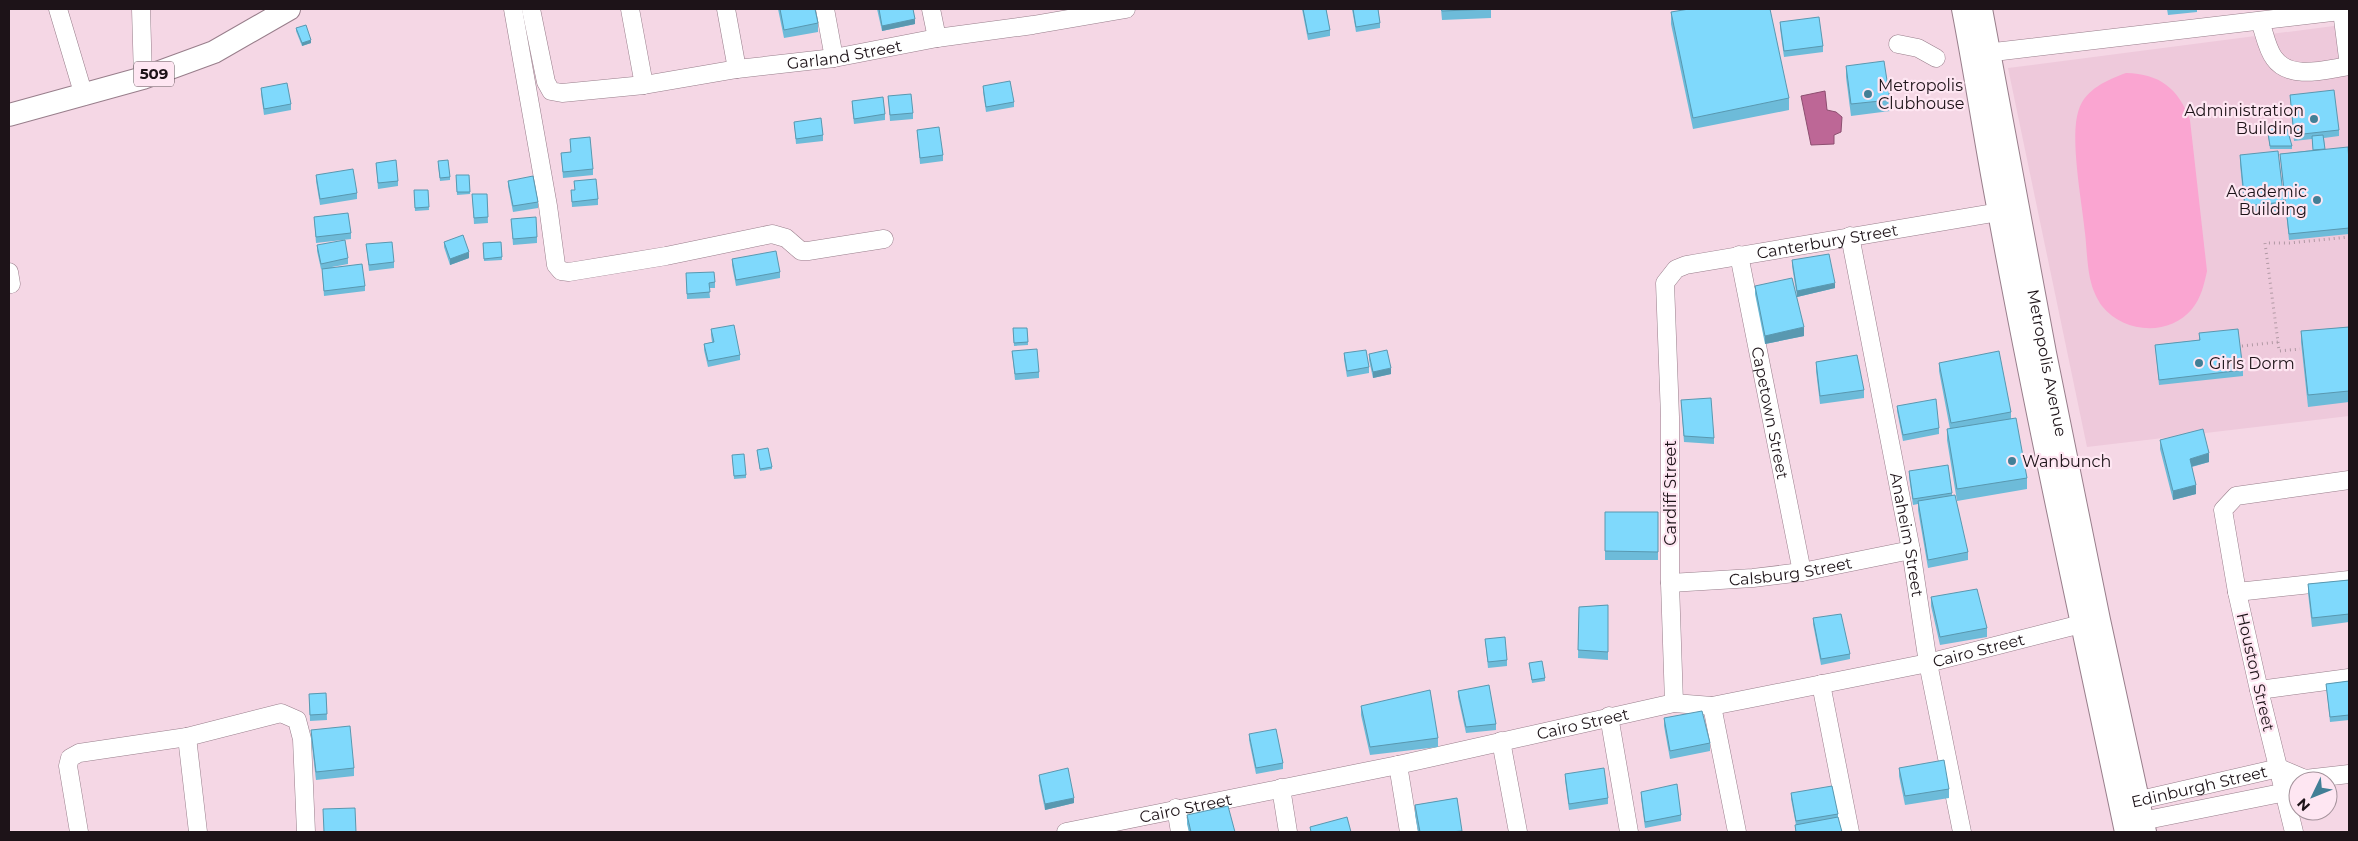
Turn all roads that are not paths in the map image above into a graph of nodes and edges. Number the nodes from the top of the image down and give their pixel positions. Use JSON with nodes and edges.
{"nodes":[{"id":1,"x":58,"y":9,"type":"edge"},
{"id":2,"x":141,"y":9,"type":"edge"},
{"id":3,"x":288,"y":9,"type":"edge"},
{"id":4,"x":513,"y":9,"type":"edge"},
{"id":5,"x":531,"y":9,"type":"edge"},
{"id":6,"x":630,"y":9,"type":"edge"},
{"id":7,"x":726,"y":9,"type":"edge"},
{"id":8,"x":825,"y":9,"type":"edge"},
{"id":9,"x":931,"y":9,"type":"edge"},
{"id":10,"x":1126,"y":9,"type":"edge"},
{"id":11,"x":1963,"y":9,"type":"edge"},
{"id":12,"x":1981,"y":9,"type":"edge"},
{"id":13,"x":2346,"y":10,"type":"edge"},
{"id":14,"x":1031,"y":17,"type":"edge"},
{"id":15,"x":2260,"y":20,"type":"junction"},
{"id":16,"x":937,"y":38,"type":"junction"},
{"id":17,"x":1898,"y":44,"type":"dead end"},
{"id":18,"x":1981,"y":53,"type":"junction"},
{"id":19,"x":834,"y":58,"type":"junction"},
{"id":20,"x":1936,"y":58,"type":"dead end"},
{"id":21,"x":2349,"y":66,"type":"edge"},
{"id":22,"x":737,"y":69,"type":"junction"},
{"id":23,"x":143,"y":78,"type":"junction"},
{"id":24,"x":644,"y":86,"type":"junction"},
{"id":25,"x":84,"y":96,"type":"junction"},
{"id":26,"x":10,"y":110,"type":"edge"},
{"id":27,"x":2007,"y":210,"type":"junction"},
{"id":28,"x":1850,"y":236,"type":"junction"},
{"id":29,"x":884,"y":239,"type":"dead end"},
{"id":30,"x":1739,"y":255,"type":"junction"},
{"id":31,"x":1665,"y":282,"type":"joint"},
{"id":32,"x":2349,"y":480,"type":"edge"},
{"id":33,"x":1911,"y":550,"type":"junction"},
{"id":34,"x":1802,"y":572,"type":"junction"},
{"id":35,"x":2349,"y":580,"type":"edge"},
{"id":36,"x":1670,"y":583,"type":"junction"},
{"id":37,"x":2238,"y":592,"type":"junction"},
{"id":38,"x":2090,"y":622,"type":"junction"},
{"id":39,"x":1928,"y":663,"type":"junction"},
{"id":40,"x":2349,"y":678,"type":"edge"},
{"id":41,"x":1821,"y":684,"type":"junction"},
{"id":42,"x":2259,"y":690,"type":"junction"},
{"id":43,"x":1674,"y":703,"type":"junction"},
{"id":44,"x":1712,"y":706,"type":"junction"},
{"id":45,"x":1609,"y":716,"type":"junction"},
{"id":46,"x":187,"y":736,"type":"junction"},
{"id":47,"x":1501,"y":741,"type":"junction"},
{"id":48,"x":1398,"y":765,"type":"junction"},
{"id":49,"x":2279,"y":768,"type":"junction"},
{"id":50,"x":2288,"y":776,"type":"edge"},
{"id":51,"x":2288,"y":786,"type":"edge"},
{"id":52,"x":1281,"y":788,"type":"junction"},
{"id":53,"x":1176,"y":808,"type":"junction"},
{"id":54,"x":2133,"y":819,"type":"edge"},
{"id":55,"x":79,"y":832,"type":"edge"},
{"id":56,"x":198,"y":832,"type":"edge"},
{"id":57,"x":306,"y":832,"type":"edge"},
{"id":58,"x":1069,"y":832,"type":"edge"},
{"id":59,"x":1180,"y":832,"type":"edge"},
{"id":60,"x":1288,"y":832,"type":"edge"},
{"id":61,"x":1409,"y":832,"type":"edge"},
{"id":62,"x":1518,"y":832,"type":"edge"},
{"id":63,"x":1629,"y":832,"type":"edge"},
{"id":64,"x":1737,"y":832,"type":"edge"},
{"id":65,"x":1850,"y":832,"type":"edge"},
{"id":66,"x":1962,"y":832,"type":"edge"}],
"edges":[{"from":1,"to":25,"type":"street"},
{"from":2,"to":23,"type":"street"},
{"from":3,"to":23,"type":"main road","number":"509"},
{"from":4,"to":29,"type":"street"},
{"from":5,"to":24,"type":"street","name":"Garland Street"},
{"from":6,"to":24,"type":"street"},
{"from":7,"to":22,"type":"street"},
{"from":8,"to":19,"type":"street"},
{"from":9,"to":16,"type":"street"},
{"from":10,"to":14,"type":"street","name":"Garland Street"},
{"from":11,"to":18,"type":"main road","name":"Metropolis Avenue"},
{"from":12,"to":18,"type":"main road","name":"Metropolis Avenue"},
{"from":13,"to":15,"type":"street"},
{"from":13,"to":21,"type":"street"},
{"from":14,"to":16,"type":"street","name":"Garland Street"},
{"from":15,"to":18,"type":"street"},
{"from":15,"to":21,"type":"street"},
{"from":16,"to":19,"type":"street","name":"Garland Street"},
{"from":17,"to":20,"type":"street"},
{"from":18,"to":27,"type":"main road","name":"Metropolis Avenue"},
{"from":19,"to":22,"type":"street","name":"Garland Street"},
{"from":22,"to":24,"type":"street","name":"Garland Street"},
{"from":23,"to":25,"type":"main road","number":"509"},
{"from":25,"to":26,"type":"main road","number":"509"},
{"from":27,"to":28,"type":"street","name":"Canterbury Street"},
{"from":27,"to":38,"type":"main road","name":"Metropolis Avenue"},
{"from":28,"to":30,"type":"street","name":"Canterbury Street"},
{"from":28,"to":33,"type":"street","name":"Anaheim Street"},
{"from":30,"to":31,"type":"street","name":"Canterbury Street"},
{"from":30,"to":34,"type":"street","name":"Capetown Street"},
{"from":31,"to":36,"type":"street","name":"Cardiff Street"},
{"from":32,"to":37,"type":"street","name":"Houston Street"},
{"from":33,"to":34,"type":"street","name":"Calsburg Street"},
{"from":33,"to":39,"type":"street","name":"Anaheim Street"},
{"from":34,"to":36,"type":"street","name":"Calsburg Street"},
{"from":35,"to":37,"type":"street"},
{"from":36,"to":43,"type":"street","name":"Cardiff Street"},
{"from":37,"to":42,"type":"street","name":"Houston Street"},
{"from":38,"to":39,"type":"street","name":"Cairo Street"},
{"from":38,"to":54,"type":"main road","name":"Metropolis Avenue"},
{"from":39,"to":41,"type":"street","name":"Cairo Street"},
{"from":39,"to":66,"type":"street","name":"Anaheim Street"},
{"from":40,"to":42,"type":"street"},
{"from":41,"to":44,"type":"street","name":"Cairo Street"},
{"from":41,"to":65,"type":"street"},
{"from":42,"to":49,"type":"street","name":"Houston Street"},
{"from":43,"to":44,"type":"street","name":"Cairo Street"},
{"from":43,"to":45,"type":"street","name":"Cairo Street"},
{"from":44,"to":64,"type":"street"},
{"from":45,"to":47,"type":"street","name":"Cairo Street"},
{"from":45,"to":63,"type":"street"},
{"from":46,"to":55,"type":"street"},
{"from":46,"to":56,"type":"street"},
{"from":46,"to":57,"type":"street"},
{"from":47,"to":48,"type":"street","name":"Cairo Street"},
{"from":47,"to":62,"type":"street"},
{"from":48,"to":52,"type":"street","name":"Cairo Street"},
{"from":48,"to":61,"type":"street"},
{"from":49,"to":50,"type":"street","name":"Houston Street"},
{"from":49,"to":54,"type":"street","name":"Edinburgh Street"},
{"from":51,"to":54,"type":"street","name":"Edinburgh Street"},
{"from":52,"to":53,"type":"street","name":"Cairo Street"},
{"from":52,"to":60,"type":"street"},
{"from":53,"to":58,"type":"street","name":"Cairo Street"},
{"from":53,"to":59,"type":"street"}]}
